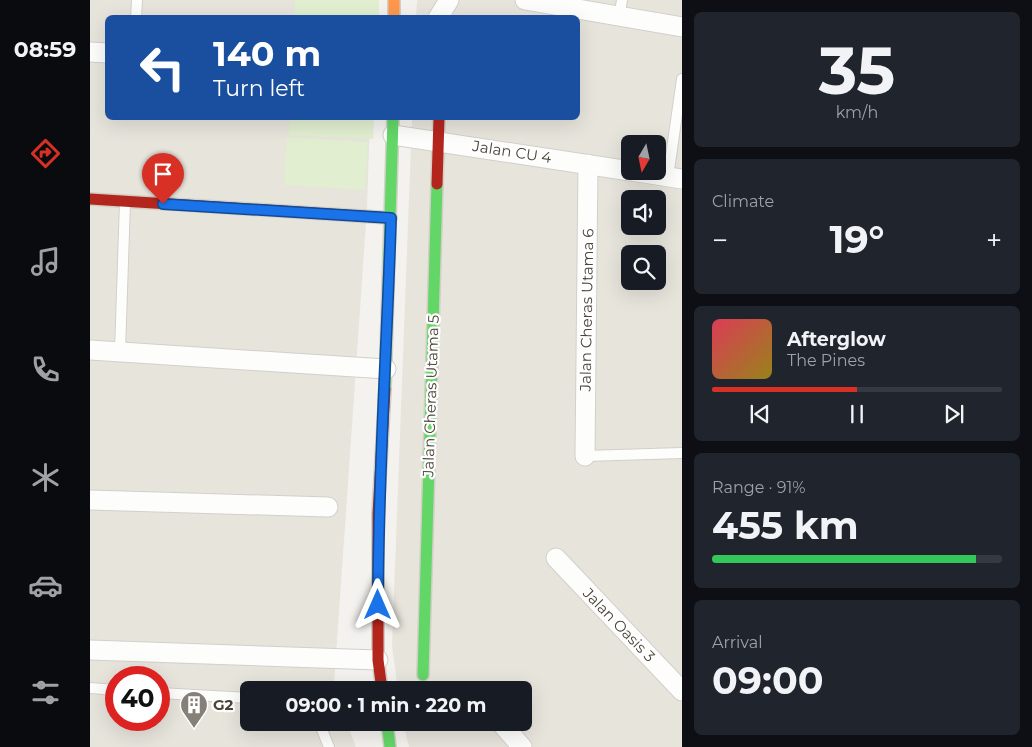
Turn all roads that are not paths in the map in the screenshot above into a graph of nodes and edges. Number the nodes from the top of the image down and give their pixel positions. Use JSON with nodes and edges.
{"nodes":[{"id":1,"x":137,"y":0,"type":"edge"},
{"id":2,"x":394,"y":0,"type":"edge"},
{"id":3,"x":449,"y":0,"type":"edge"},
{"id":4,"x":525,"y":0,"type":"edge"},
{"id":5,"x":621,"y":9,"type":"edge"},
{"id":6,"x":136,"y":15,"type":"edge"},
{"id":7,"x":394,"y":15,"type":"edge"},
{"id":8,"x":440,"y":15,"type":"edge"},
{"id":9,"x":682,"y":27,"type":"edge"},
{"id":10,"x":90,"y":52,"type":"edge"},
{"id":11,"x":105,"y":53,"type":"edge"},
{"id":12,"x":682,"y":79,"type":"edge"},
{"id":13,"x":439,"y":120,"type":"edge"},
{"id":14,"x":393,"y":126,"type":"edge"},
{"id":15,"x":439,"y":141,"type":"junction"},
{"id":16,"x":588,"y":164,"type":"junction"},
{"id":17,"x":621,"y":169,"type":"edge"},
{"id":18,"x":675,"y":178,"type":"edge"},
{"id":19,"x":90,"y":199,"type":"edge"},
{"id":20,"x":125,"y":201,"type":"junction"},
{"id":21,"x":391,"y":218,"type":"junction"},
{"id":22,"x":90,"y":350,"type":"edge"},
{"id":23,"x":120,"y":352,"type":"junction"},
{"id":24,"x":386,"y":369,"type":"junction"},
{"id":25,"x":682,"y":453,"type":"edge"},
{"id":26,"x":585,"y":456,"type":"joint"},
{"id":27,"x":90,"y":500,"type":"edge"},
{"id":28,"x":328,"y":507,"type":"dead end"},
{"id":29,"x":556,"y":558,"type":"dead end"},
{"id":30,"x":90,"y":650,"type":"edge"},
{"id":31,"x":378,"y":660,"type":"junction"},
{"id":32,"x":422,"y":675,"type":"dead end"},
{"id":33,"x":381,"y":681,"type":"edge"},
{"id":34,"x":90,"y":688,"type":"edge"},
{"id":35,"x":105,"y":689,"type":"edge"},
{"id":36,"x":682,"y":691,"type":"edge"},
{"id":37,"x":170,"y":694,"type":"edge"},
{"id":38,"x":240,"y":698,"type":"edge"},
{"id":39,"x":323,"y":731,"type":"edge"},
{"id":40,"x":388,"y":731,"type":"edge"},
{"id":41,"x":508,"y":731,"type":"edge"},
{"id":42,"x":329,"y":747,"type":"edge"},
{"id":43,"x":390,"y":747,"type":"edge"},
{"id":44,"x":522,"y":747,"type":"edge"}],
"edges":[{"from":1,"to":6,"type":"lane"},
{"from":2,"to":7,"type":"street"},
{"from":3,"to":8,"type":"street"},
{"from":4,"to":5,"type":"street"},
{"from":5,"to":9,"type":"street"},
{"from":10,"to":11,"type":"street"},
{"from":12,"to":18,"type":"lane"},
{"from":13,"to":15,"type":"street","name":"Jalan Cheras Utama 5"},
{"from":14,"to":15,"type":"street","name":"Jalan CU 4"},
{"from":14,"to":21,"type":"street"},
{"from":15,"to":16,"type":"street","name":"Jalan CU 4"},
{"from":15,"to":32,"type":"street","name":"Jalan Cheras Utama 5"},
{"from":16,"to":17,"type":"street","name":"Jalan CU 4"},
{"from":16,"to":26,"type":"street","name":"Jalan Cheras Utama 6"},
{"from":19,"to":20,"type":"street"},
{"from":20,"to":21,"type":"street"},
{"from":20,"to":23,"type":"lane"},
{"from":21,"to":24,"type":"street"},
{"from":22,"to":23,"type":"street"},
{"from":23,"to":24,"type":"street"},
{"from":24,"to":31,"type":"street"},
{"from":25,"to":26,"type":"lane"},
{"from":27,"to":28,"type":"street"},
{"from":29,"to":36,"type":"street","name":"Jalan Oasis 3"},
{"from":30,"to":31,"type":"street"},
{"from":31,"to":33,"type":"street"},
{"from":34,"to":35,"type":"lane"},
{"from":37,"to":38,"type":"lane"},
{"from":39,"to":42,"type":"lane"},
{"from":40,"to":43,"type":"street"},
{"from":41,"to":44,"type":"street"}]}
